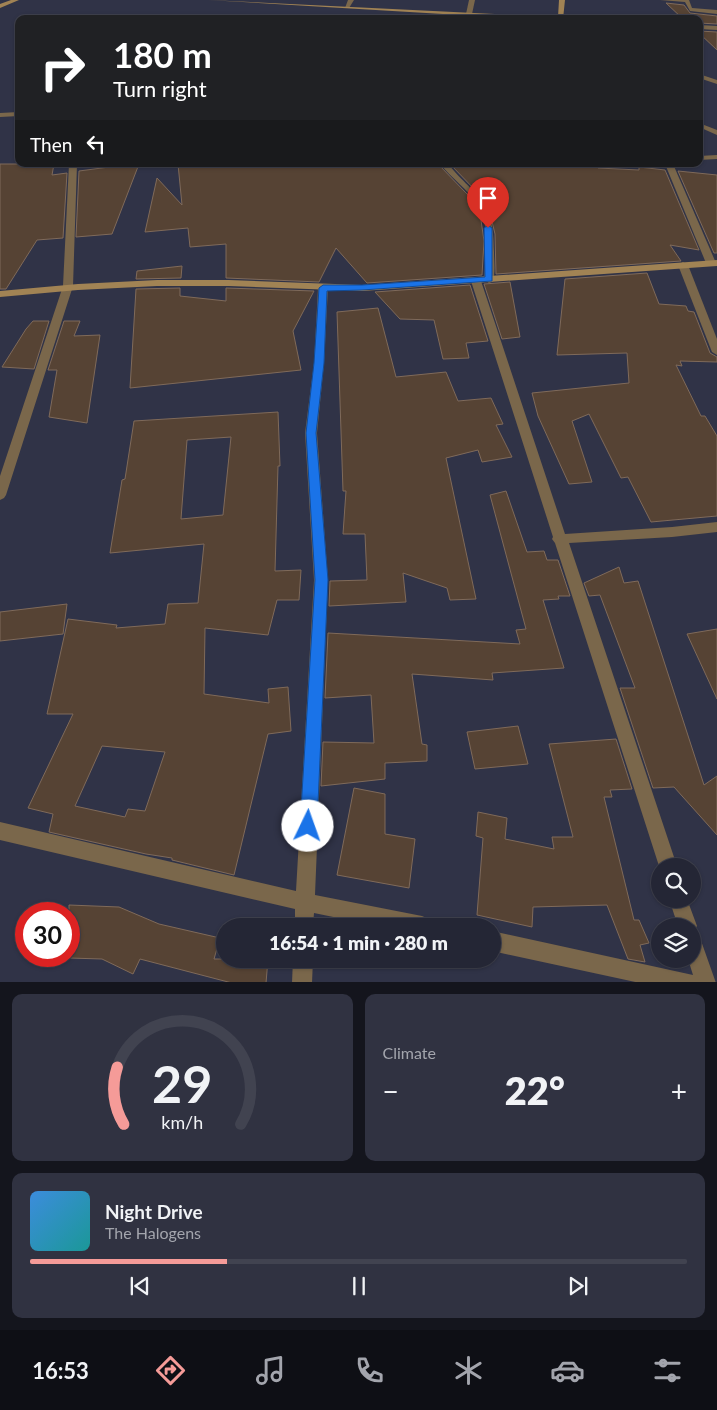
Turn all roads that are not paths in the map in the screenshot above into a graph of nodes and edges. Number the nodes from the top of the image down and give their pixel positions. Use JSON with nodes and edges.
{"nodes":[{"id":1,"x":16,"y":0,"type":"edge"},
{"id":2,"x":211,"y":0,"type":"edge"},
{"id":3,"x":351,"y":0,"type":"edge"},
{"id":4,"x":472,"y":0,"type":"edge"},
{"id":5,"x":562,"y":0,"type":"edge"},
{"id":6,"x":663,"y":0,"type":"edge"},
{"id":7,"x":686,"y":1,"type":"edge"},
{"id":8,"x":0,"y":6,"type":"edge"},
{"id":9,"x":347,"y":7,"type":"junction"},
{"id":10,"x":717,"y":12,"type":"edge"},
{"id":11,"x":469,"y":14,"type":"junction"},
{"id":12,"x":480,"y":15,"type":"edge"},
{"id":13,"x":561,"y":15,"type":"edge"},
{"id":14,"x":703,"y":27,"type":"edge"},
{"id":15,"x":717,"y":28,"type":"edge"},
{"id":16,"x":703,"y":77,"type":"edge"},
{"id":17,"x":717,"y":82,"type":"edge"},
{"id":18,"x":15,"y":114,"type":"edge"},
{"id":19,"x":0,"y":115,"type":"edge"},
{"id":20,"x":703,"y":127,"type":"edge"},
{"id":21,"x":717,"y":133,"type":"edge"},
{"id":22,"x":717,"y":157,"type":"edge"},
{"id":23,"x":703,"y":158,"type":"edge"},
{"id":24,"x":74,"y":167,"type":"edge"},
{"id":25,"x":447,"y":167,"type":"edge"},
{"id":26,"x":670,"y":167,"type":"edge"},
{"id":27,"x":714,"y":263,"type":"edge"},
{"id":28,"x":683,"y":265,"type":"junction"},
{"id":29,"x":483,"y":280,"type":"junction"},
{"id":30,"x":68,"y":286,"type":"junction"},
{"id":31,"x":323,"y":288,"type":"junction"},
{"id":32,"x":0,"y":294,"type":"edge"},
{"id":33,"x":717,"y":352,"type":"edge"},
{"id":34,"x":0,"y":495,"type":"edge"},
{"id":35,"x":717,"y":527,"type":"edge"},
{"id":36,"x":560,"y":539,"type":"junction"},
{"id":37,"x":0,"y":831,"type":"edge"},
{"id":38,"x":665,"y":858,"type":"edge"},
{"id":39,"x":305,"y":902,"type":"junction"},
{"id":40,"x":304,"y":918,"type":"edge"},
{"id":41,"x":383,"y":918,"type":"edge"},
{"id":42,"x":501,"y":943,"type":"edge"},
{"id":43,"x":303,"y":968,"type":"edge"},
{"id":44,"x":701,"y":968,"type":"edge"},
{"id":45,"x":302,"y":982,"type":"edge"},
{"id":46,"x":688,"y":982,"type":"edge"},
{"id":47,"x":706,"y":982,"type":"edge"}],
"edges":[{"from":1,"to":8,"type":"main road"},
{"from":2,"to":9,"type":"main road"},
{"from":3,"to":9,"type":"street"},
{"from":4,"to":11,"type":"street"},
{"from":5,"to":13,"type":"main road"},
{"from":6,"to":7,"type":"street"},
{"from":7,"to":10,"type":"street"},
{"from":9,"to":11,"type":"main road"},
{"from":11,"to":12,"type":"main road"},
{"from":14,"to":15,"type":"street"},
{"from":16,"to":17,"type":"street"},
{"from":18,"to":19,"type":"street"},
{"from":20,"to":21,"type":"street"},
{"from":22,"to":23,"type":"street"},
{"from":24,"to":30,"type":"street"},
{"from":25,"to":29,"type":"street"},
{"from":26,"to":27,"type":"street"},
{"from":27,"to":28,"type":"main road"},
{"from":28,"to":29,"type":"main road"},
{"from":28,"to":33,"type":"street"},
{"from":29,"to":31,"type":"main road"},
{"from":29,"to":36,"type":"street"},
{"from":30,"to":31,"type":"main road"},
{"from":30,"to":32,"type":"main road"},
{"from":30,"to":34,"type":"street"},
{"from":31,"to":39,"type":"street"},
{"from":35,"to":36,"type":"street"},
{"from":36,"to":38,"type":"street"},
{"from":37,"to":39,"type":"street"},
{"from":39,"to":40,"type":"street"},
{"from":39,"to":41,"type":"street"},
{"from":42,"to":46,"type":"street"},
{"from":43,"to":45,"type":"street"},
{"from":44,"to":47,"type":"street"}]}
